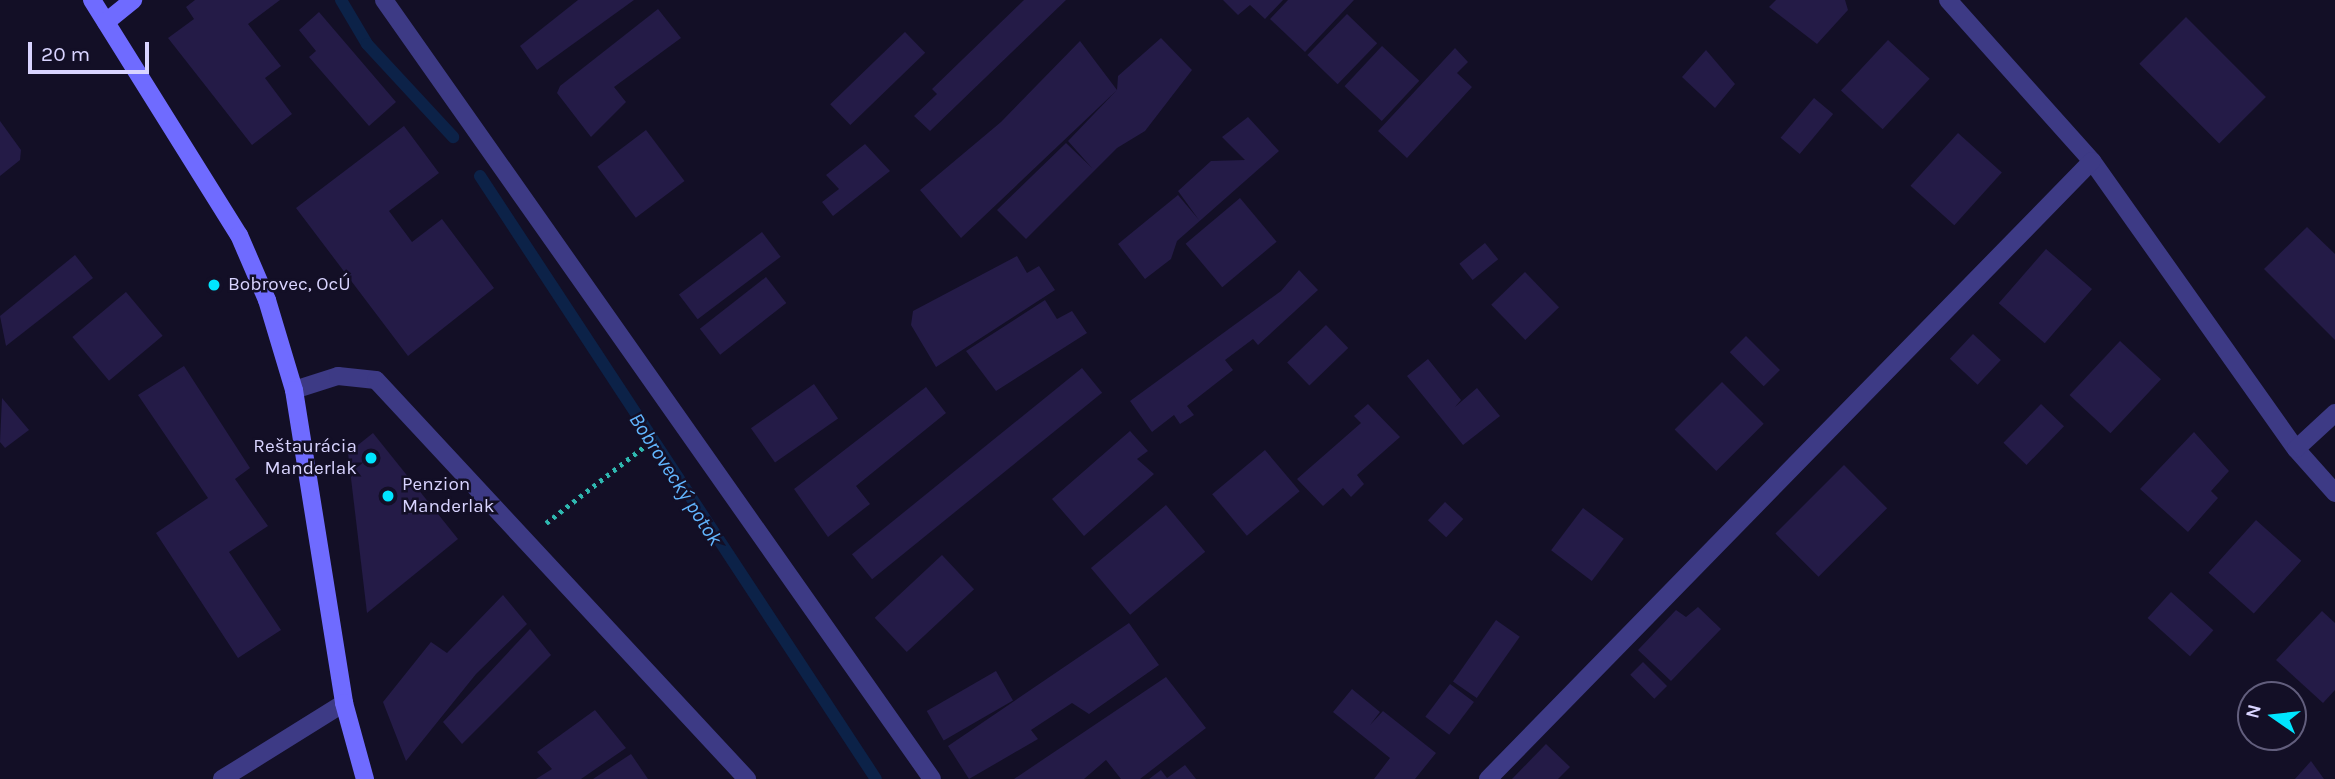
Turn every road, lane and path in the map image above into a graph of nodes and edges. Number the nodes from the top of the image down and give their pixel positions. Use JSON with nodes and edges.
{"nodes":[{"id":1,"x":92,"y":0,"type":"edge"},
{"id":2,"x":133,"y":0,"type":"edge"},
{"id":3,"x":384,"y":0,"type":"edge"},
{"id":4,"x":1948,"y":0,"type":"edge"},
{"id":5,"x":106,"y":22,"type":"junction"},
{"id":6,"x":2092,"y":161,"type":"junction"},
{"id":7,"x":294,"y":390,"type":"junction"},
{"id":8,"x":2335,"y":413,"type":"edge"},
{"id":9,"x":663,"y":432,"type":"dead end"},
{"id":10,"x":2296,"y":449,"type":"junction"},
{"id":11,"x":2335,"y":493,"type":"edge"},
{"id":12,"x":526,"y":539,"type":"junction"},
{"id":13,"x":344,"y":703,"type":"junction"},
{"id":14,"x":222,"y":779,"type":"edge"},
{"id":15,"x":365,"y":779,"type":"edge"},
{"id":16,"x":747,"y":779,"type":"edge"},
{"id":17,"x":932,"y":779,"type":"edge"},
{"id":18,"x":1488,"y":779,"type":"edge"}],
"edges":[{"from":1,"to":5,"type":"street"},
{"from":2,"to":5,"type":"street"},
{"from":3,"to":17,"type":"street"},
{"from":4,"to":6,"type":"street"},
{"from":5,"to":7,"type":"street"},
{"from":6,"to":10,"type":"street"},
{"from":6,"to":18,"type":"street"},
{"from":7,"to":12,"type":"street"},
{"from":7,"to":13,"type":"street"},
{"from":8,"to":10,"type":"street"},
{"from":9,"to":12,"type":"path"},
{"from":10,"to":11,"type":"street"},
{"from":12,"to":16,"type":"street"},
{"from":13,"to":14,"type":"street"},
{"from":13,"to":15,"type":"street"}]}
